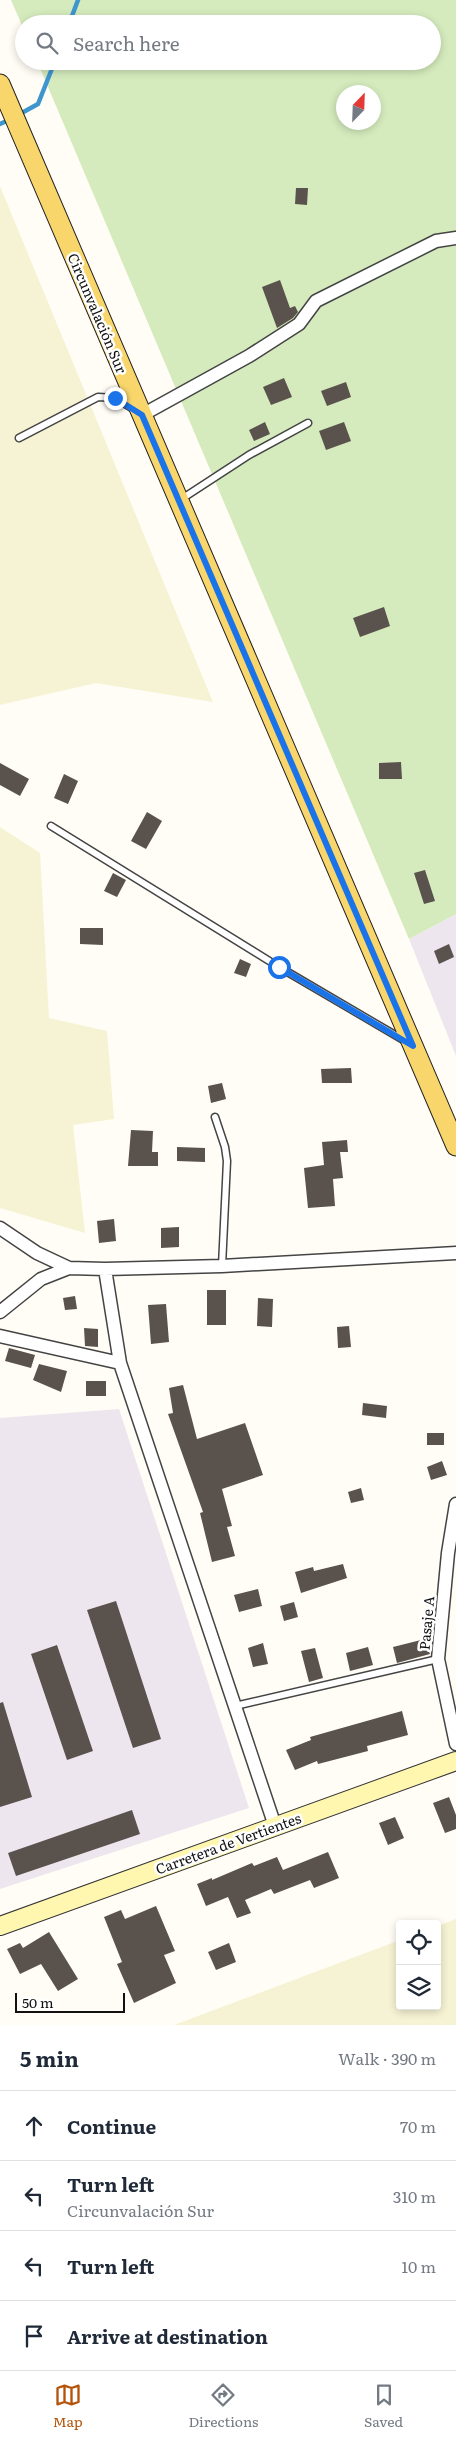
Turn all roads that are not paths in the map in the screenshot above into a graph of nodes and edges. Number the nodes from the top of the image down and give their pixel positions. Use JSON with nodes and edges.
{"nodes":[{"id":1,"x":0,"y":84,"type":"edge"},
{"id":2,"x":456,"y":238,"type":"edge"},
{"id":3,"x":142,"y":415,"type":"junction"},
{"id":4,"x":308,"y":423,"type":"dead end"},
{"id":5,"x":19,"y":438,"type":"dead end"},
{"id":6,"x":179,"y":501,"type":"junction"},
{"id":7,"x":51,"y":826,"type":"dead end"},
{"id":8,"x":413,"y":1046,"type":"junction"},
{"id":9,"x":215,"y":1117,"type":"dead end"},
{"id":10,"x":456,"y":1146,"type":"edge"},
{"id":11,"x":0,"y":1228,"type":"edge"},
{"id":12,"x":456,"y":1253,"type":"edge"},
{"id":13,"x":222,"y":1266,"type":"junction"},
{"id":14,"x":69,"y":1268,"type":"junction"},
{"id":15,"x":105,"y":1269,"type":"junction"},
{"id":16,"x":0,"y":1312,"type":"edge"},
{"id":17,"x":0,"y":1336,"type":"edge"},
{"id":18,"x":120,"y":1363,"type":"junction"},
{"id":19,"x":456,"y":1504,"type":"edge"},
{"id":20,"x":438,"y":1659,"type":"junction"},
{"id":21,"x":235,"y":1706,"type":"junction"},
{"id":22,"x":456,"y":1744,"type":"edge"},
{"id":23,"x":456,"y":1761,"type":"edge"},
{"id":24,"x":275,"y":1826,"type":"junction"},
{"id":25,"x":0,"y":1926,"type":"edge"}],
"edges":[{"from":1,"to":3,"type":"main road","name":"Circunvalación Sur"},
{"from":2,"to":3,"type":"street"},
{"from":3,"to":5,"type":"lane"},
{"from":3,"to":6,"type":"main road","name":"Circunvalación Sur"},
{"from":4,"to":6,"type":"lane"},
{"from":6,"to":8,"type":"main road","name":"Circunvalación Sur"},
{"from":7,"to":8,"type":"lane"},
{"from":8,"to":10,"type":"main road","name":"Circunvalación Sur"},
{"from":9,"to":13,"type":"lane"},
{"from":11,"to":14,"type":"street"},
{"from":12,"to":13,"type":"street"},
{"from":13,"to":15,"type":"street"},
{"from":14,"to":15,"type":"street"},
{"from":14,"to":16,"type":"street"},
{"from":15,"to":18,"type":"street"},
{"from":17,"to":18,"type":"street"},
{"from":18,"to":21,"type":"street"},
{"from":19,"to":20,"type":"street","name":"Pasaje A"},
{"from":20,"to":21,"type":"lane"},
{"from":20,"to":22,"type":"street","name":"Pasaje A"},
{"from":21,"to":24,"type":"street"},
{"from":23,"to":24,"type":"main road","name":"Carretera de Vertientes"},
{"from":24,"to":25,"type":"main road","name":"Carretera de Vertientes"}]}
